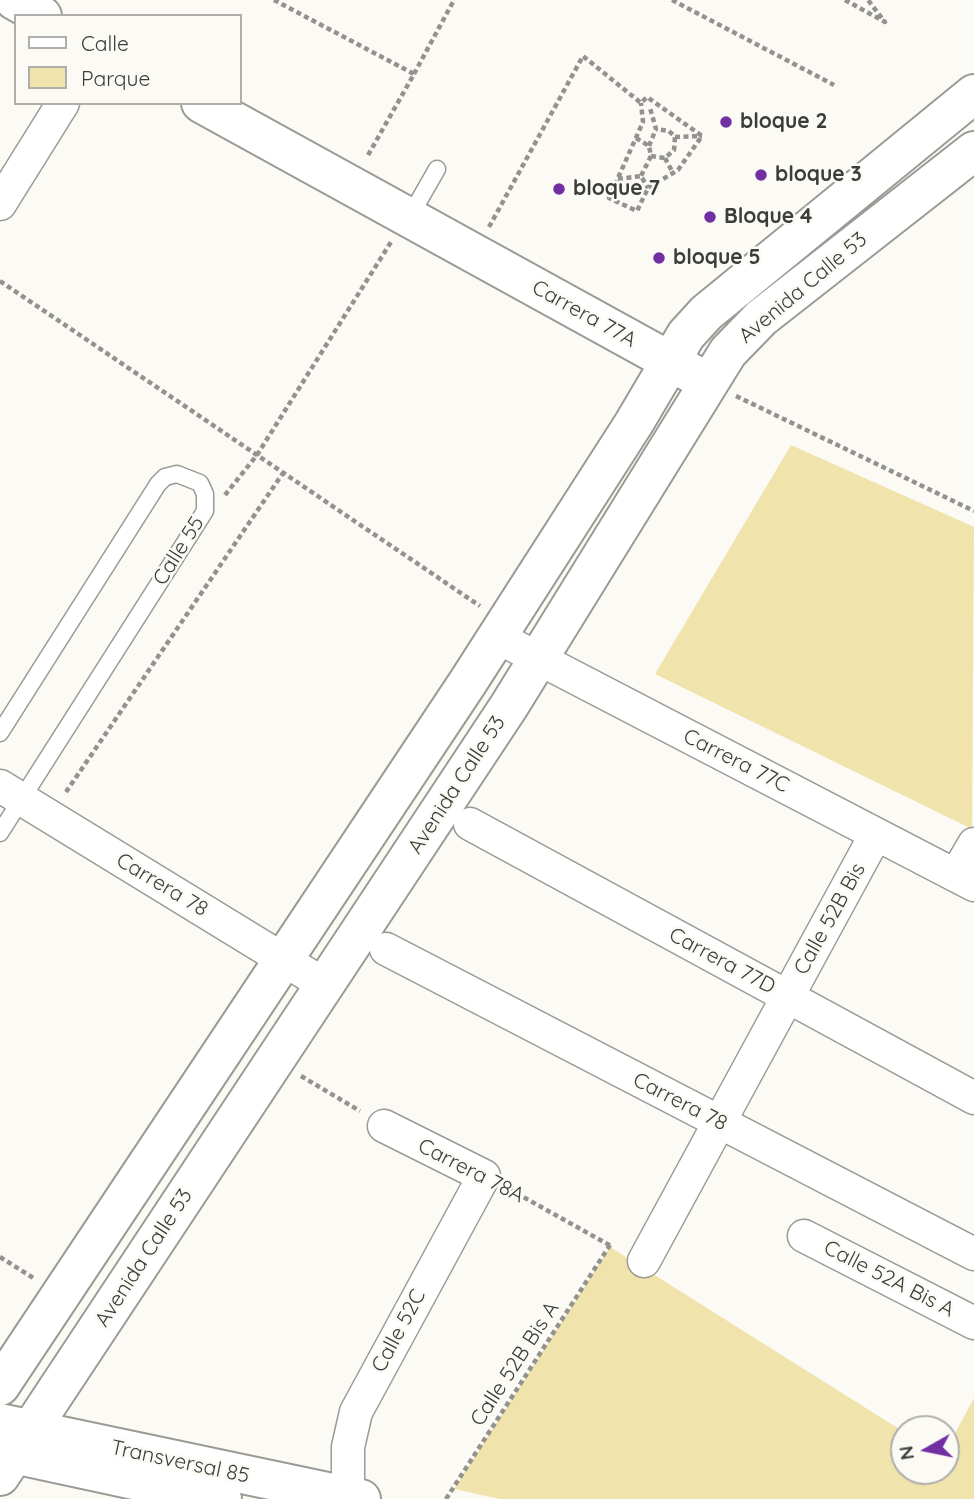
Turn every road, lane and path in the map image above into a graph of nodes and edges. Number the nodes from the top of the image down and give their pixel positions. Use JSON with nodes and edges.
{"nodes":[{"id":1,"x":13,"y":0,"type":"edge"},
{"id":2,"x":274,"y":0,"type":"edge"},
{"id":3,"x":454,"y":0,"type":"edge"},
{"id":4,"x":672,"y":0,"type":"edge"},
{"id":5,"x":845,"y":0,"type":"edge"},
{"id":6,"x":868,"y":0,"type":"edge"},
{"id":7,"x":38,"y":14,"type":"edge"},
{"id":8,"x":414,"y":74,"type":"junction"},
{"id":9,"x":834,"y":85,"type":"dead end"},
{"id":10,"x":974,"y":94,"type":"edge"},
{"id":11,"x":653,"y":102,"type":"junction"},
{"id":12,"x":641,"y":103,"type":"junction"},
{"id":13,"x":62,"y":105,"type":"edge"},
{"id":14,"x":204,"y":105,"type":"edge"},
{"id":15,"x":650,"y":108,"type":"junction"},
{"id":16,"x":643,"y":122,"type":"junction"},
{"id":17,"x":656,"y":129,"type":"junction"},
{"id":18,"x":702,"y":136,"type":"junction"},
{"id":19,"x":675,"y":137,"type":"junction"},
{"id":20,"x":636,"y":138,"type":"junction"},
{"id":21,"x":649,"y":146,"type":"junction"},
{"id":22,"x":974,"y":151,"type":"edge"},
{"id":23,"x":651,"y":156,"type":"junction"},
{"id":24,"x":665,"y":159,"type":"junction"},
{"id":25,"x":361,"y":167,"type":"dead end"},
{"id":26,"x":438,"y":169,"type":"dead end"},
{"id":27,"x":673,"y":173,"type":"junction"},
{"id":28,"x":641,"y":176,"type":"junction"},
{"id":29,"x":618,"y":179,"type":"junction"},
{"id":30,"x":648,"y":188,"type":"junction"},
{"id":31,"x":0,"y":204,"type":"edge"},
{"id":32,"x":403,"y":226,"type":"junction"},
{"id":33,"x":485,"y":233,"type":"dead end"},
{"id":34,"x":0,"y":281,"type":"edge"},
{"id":35,"x":670,"y":361,"type":"junction"},
{"id":36,"x":707,"y":382,"type":"junction"},
{"id":37,"x":257,"y":455,"type":"junction"},
{"id":38,"x":283,"y":472,"type":"junction"},
{"id":39,"x":205,"y":510,"type":"junction"},
{"id":40,"x":974,"y":511,"type":"edge"},
{"id":41,"x":501,"y":630,"type":"junction"},
{"id":42,"x":538,"y":658,"type":"junction"},
{"id":43,"x":0,"y":733,"type":"edge"},
{"id":44,"x":11,"y":793,"type":"edge"},
{"id":45,"x":50,"y":816,"type":"junction"},
{"id":46,"x":470,"y":824,"type":"dead end"},
{"id":47,"x":0,"y":834,"type":"edge"},
{"id":48,"x":876,"y":834,"type":"junction"},
{"id":49,"x":974,"y":844,"type":"edge"},
{"id":50,"x":965,"y":880,"type":"edge"},
{"id":51,"x":386,"y":949,"type":"dead end"},
{"id":52,"x":284,"y":960,"type":"junction"},
{"id":53,"x":325,"y":985,"type":"junction"},
{"id":54,"x":788,"y":997,"type":"junction"},
{"id":55,"x":301,"y":1076,"type":"dead end"},
{"id":56,"x":974,"y":1098,"type":"edge"},
{"id":57,"x":720,"y":1122,"type":"junction"},
{"id":58,"x":384,"y":1126,"type":"joint"},
{"id":59,"x":484,"y":1175,"type":"junction"},
{"id":60,"x":804,"y":1236,"type":"dead end"},
{"id":61,"x":610,"y":1245,"type":"junction"},
{"id":62,"x":974,"y":1254,"type":"edge"},
{"id":63,"x":0,"y":1256,"type":"edge"},
{"id":64,"x":644,"y":1261,"type":"joint"},
{"id":65,"x":60,"y":1295,"type":"junction"},
{"id":66,"x":974,"y":1323,"type":"edge"},
{"id":67,"x":0,"y":1386,"type":"edge"},
{"id":68,"x":9,"y":1447,"type":"edge"},
{"id":69,"x":354,"y":1498,"type":"edge"},
{"id":70,"x":222,"y":1499,"type":"edge"},
{"id":71,"x":446,"y":1499,"type":"edge"}],
"edges":[{"from":1,"to":7,"type":"street"},
{"from":2,"to":8,"type":"path"},
{"from":3,"to":8,"type":"path"},
{"from":4,"to":9,"type":"path"},
{"from":5,"to":6,"type":"path"},
{"from":8,"to":25,"type":"path"},
{"from":10,"to":35,"type":"street","name":"Avenida Calle 53"},
{"from":11,"to":12,"type":"path"},
{"from":11,"to":15,"type":"path"},
{"from":11,"to":18,"type":"path"},
{"from":12,"to":16,"type":"path"},
{"from":12,"to":33,"type":"path"},
{"from":13,"to":31,"type":"street"},
{"from":14,"to":32,"type":"street","name":"Carrera 77A"},
{"from":15,"to":16,"type":"path"},
{"from":15,"to":17,"type":"path"},
{"from":16,"to":20,"type":"path"},
{"from":17,"to":19,"type":"path"},
{"from":17,"to":21,"type":"path"},
{"from":18,"to":19,"type":"path"},
{"from":18,"to":27,"type":"path"},
{"from":19,"to":24,"type":"path"},
{"from":20,"to":21,"type":"path"},
{"from":20,"to":29,"type":"path"},
{"from":21,"to":23,"type":"path"},
{"from":22,"to":36,"type":"street","name":"Avenida Calle 53"},
{"from":23,"to":24,"type":"path"},
{"from":23,"to":28,"type":"path"},
{"from":24,"to":27,"type":"path"},
{"from":26,"to":32,"type":"lane"},
{"from":27,"to":30,"type":"path"},
{"from":28,"to":29,"type":"path"},
{"from":28,"to":30,"type":"path"},
{"from":29,"to":30,"type":"path"},
{"from":32,"to":35,"type":"street","name":"Carrera 77A"},
{"from":32,"to":37,"type":"path"},
{"from":34,"to":37,"type":"path"},
{"from":35,"to":36,"type":"street","name":"Carrera 77A"},
{"from":35,"to":41,"type":"street","name":"Avenida Calle 53"},
{"from":36,"to":40,"type":"path"},
{"from":36,"to":42,"type":"street","name":"Avenida Calle 53"},
{"from":37,"to":38,"type":"path"},
{"from":37,"to":39,"type":"path"},
{"from":38,"to":41,"type":"path"},
{"from":38,"to":45,"type":"path"},
{"from":39,"to":43,"type":"lane","name":"Calle 55"},
{"from":39,"to":44,"type":"lane","name":"Calle 55"},
{"from":41,"to":42,"type":"street","name":"Carrera 77C"},
{"from":41,"to":52,"type":"street","name":"Avenida Calle 53"},
{"from":42,"to":48,"type":"street","name":"Carrera 77C"},
{"from":42,"to":53,"type":"street","name":"Avenida Calle 53"},
{"from":44,"to":45,"type":"street","name":"Carrera 78"},
{"from":44,"to":47,"type":"lane","name":"Calle 55"},
{"from":45,"to":52,"type":"street","name":"Carrera 78"},
{"from":46,"to":54,"type":"street","name":"Carrera 77D"},
{"from":48,"to":50,"type":"street","name":"Carrera 77C"},
{"from":48,"to":54,"type":"street","name":"Calle 52B Bis"},
{"from":49,"to":50,"type":"street"},
{"from":51,"to":57,"type":"street","name":"Carrera 78"},
{"from":52,"to":53,"type":"street","name":"Carrera 78"},
{"from":52,"to":65,"type":"street","name":"Avenida Calle 53"},
{"from":53,"to":68,"type":"street","name":"Avenida Calle 53"},
{"from":54,"to":56,"type":"street","name":"Carrera 77D"},
{"from":54,"to":57,"type":"street","name":"Calle 52B Bis"},
{"from":55,"to":58,"type":"path"},
{"from":57,"to":62,"type":"street","name":"Carrera 78"},
{"from":57,"to":64,"type":"street","name":"Calle 52B Bis"},
{"from":58,"to":59,"type":"street","name":"Carrera 78A"},
{"from":59,"to":61,"type":"path","name":"Carrera 78A"},
{"from":59,"to":69,"type":"street","name":"Calle 52C"},
{"from":60,"to":66,"type":"street","name":"Calle 52A Bis A"},
{"from":61,"to":64,"type":"path","name":"Carrera 78A"},
{"from":61,"to":71,"type":"path","name":"Calle 52B Bis A"},
{"from":63,"to":65,"type":"path"},
{"from":65,"to":67,"type":"street","name":"Avenida Calle 53"},
{"from":68,"to":69,"type":"street","name":"Transversal 85"},
{"from":68,"to":70,"type":"street","name":"Transversal 85"}]}
